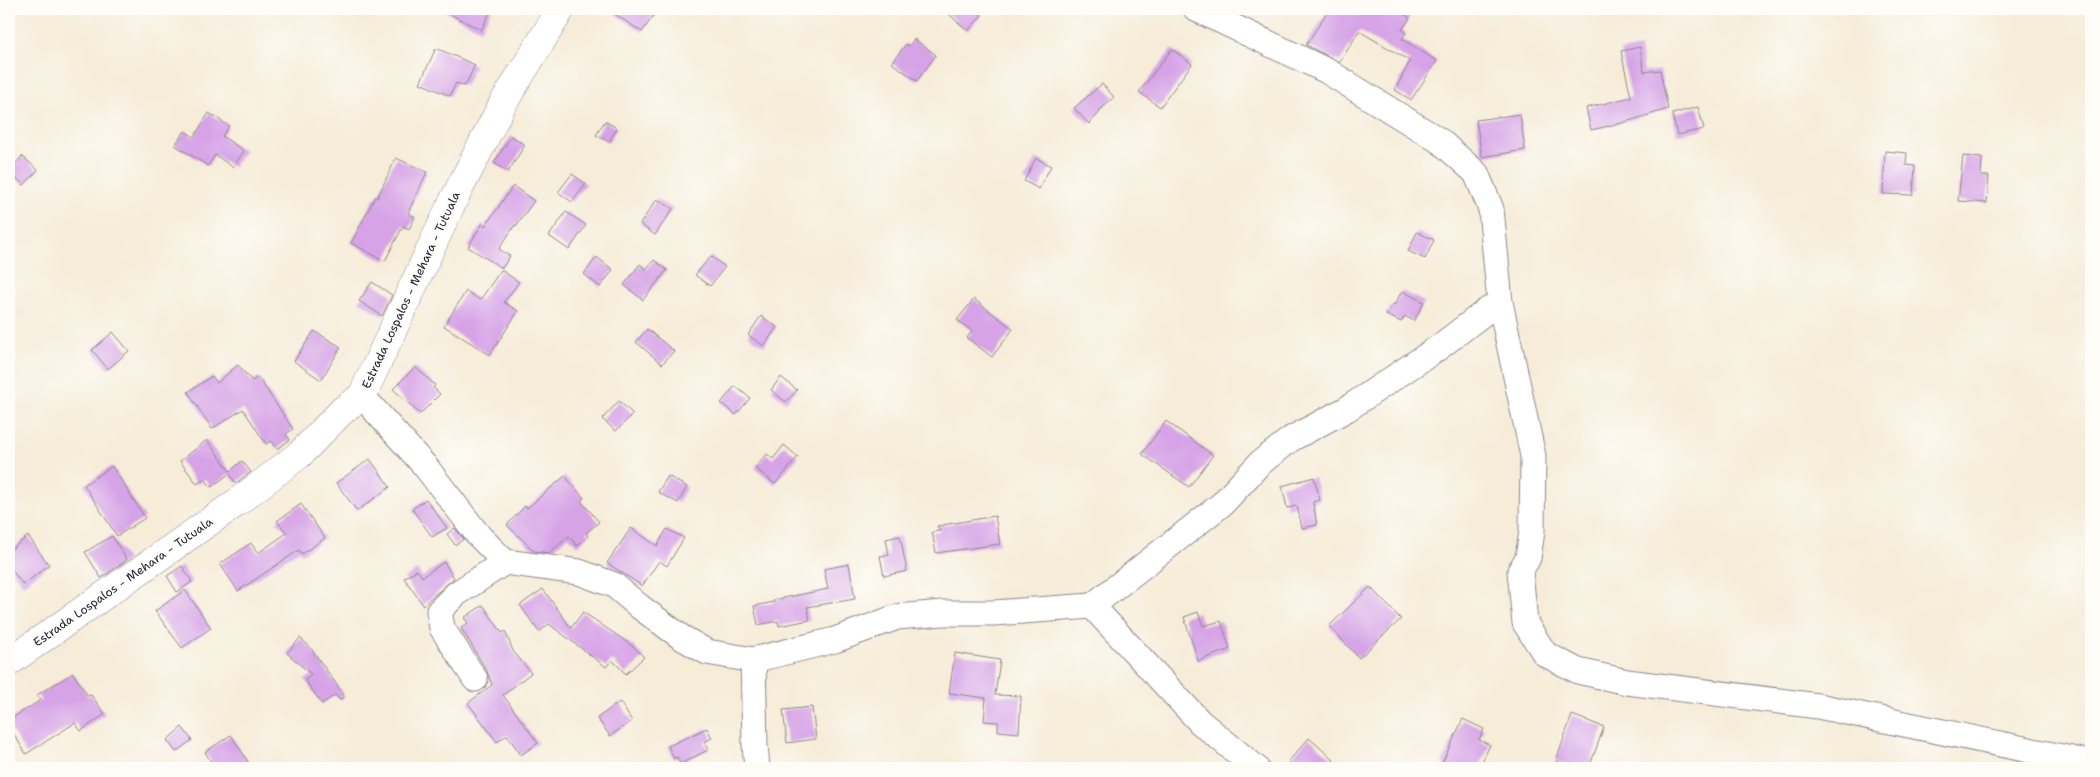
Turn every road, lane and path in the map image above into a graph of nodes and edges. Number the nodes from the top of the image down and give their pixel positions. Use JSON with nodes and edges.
{"nodes":[{"id":1,"x":561,"y":9,"type":"edge"},
{"id":2,"x":1196,"y":9,"type":"edge"},
{"id":3,"x":1500,"y":302,"type":"junction"},
{"id":4,"x":362,"y":396,"type":"junction"},
{"id":5,"x":505,"y":562,"type":"junction"},
{"id":6,"x":1092,"y":606,"type":"junction"},
{"id":7,"x":753,"y":660,"type":"junction"},
{"id":8,"x":9,"y":662,"type":"edge"},
{"id":9,"x":475,"y":679,"type":"dead end"},
{"id":10,"x":2091,"y":763,"type":"edge"},
{"id":11,"x":758,"y":768,"type":"edge"},
{"id":12,"x":1256,"y":768,"type":"edge"}],
"edges":[{"from":1,"to":4,"type":"main road","name":"Estrada Lospalos - Mehara - Tutuala"},
{"from":2,"to":3,"type":"street"},
{"from":3,"to":6,"type":"street"},
{"from":3,"to":10,"type":"street"},
{"from":4,"to":5,"type":"street"},
{"from":4,"to":8,"type":"main road","name":"Estrada Lospalos - Mehara - Tutuala"},
{"from":5,"to":7,"type":"street"},
{"from":5,"to":9,"type":"street"},
{"from":6,"to":7,"type":"street"},
{"from":6,"to":12,"type":"street"},
{"from":7,"to":11,"type":"street"}]}
